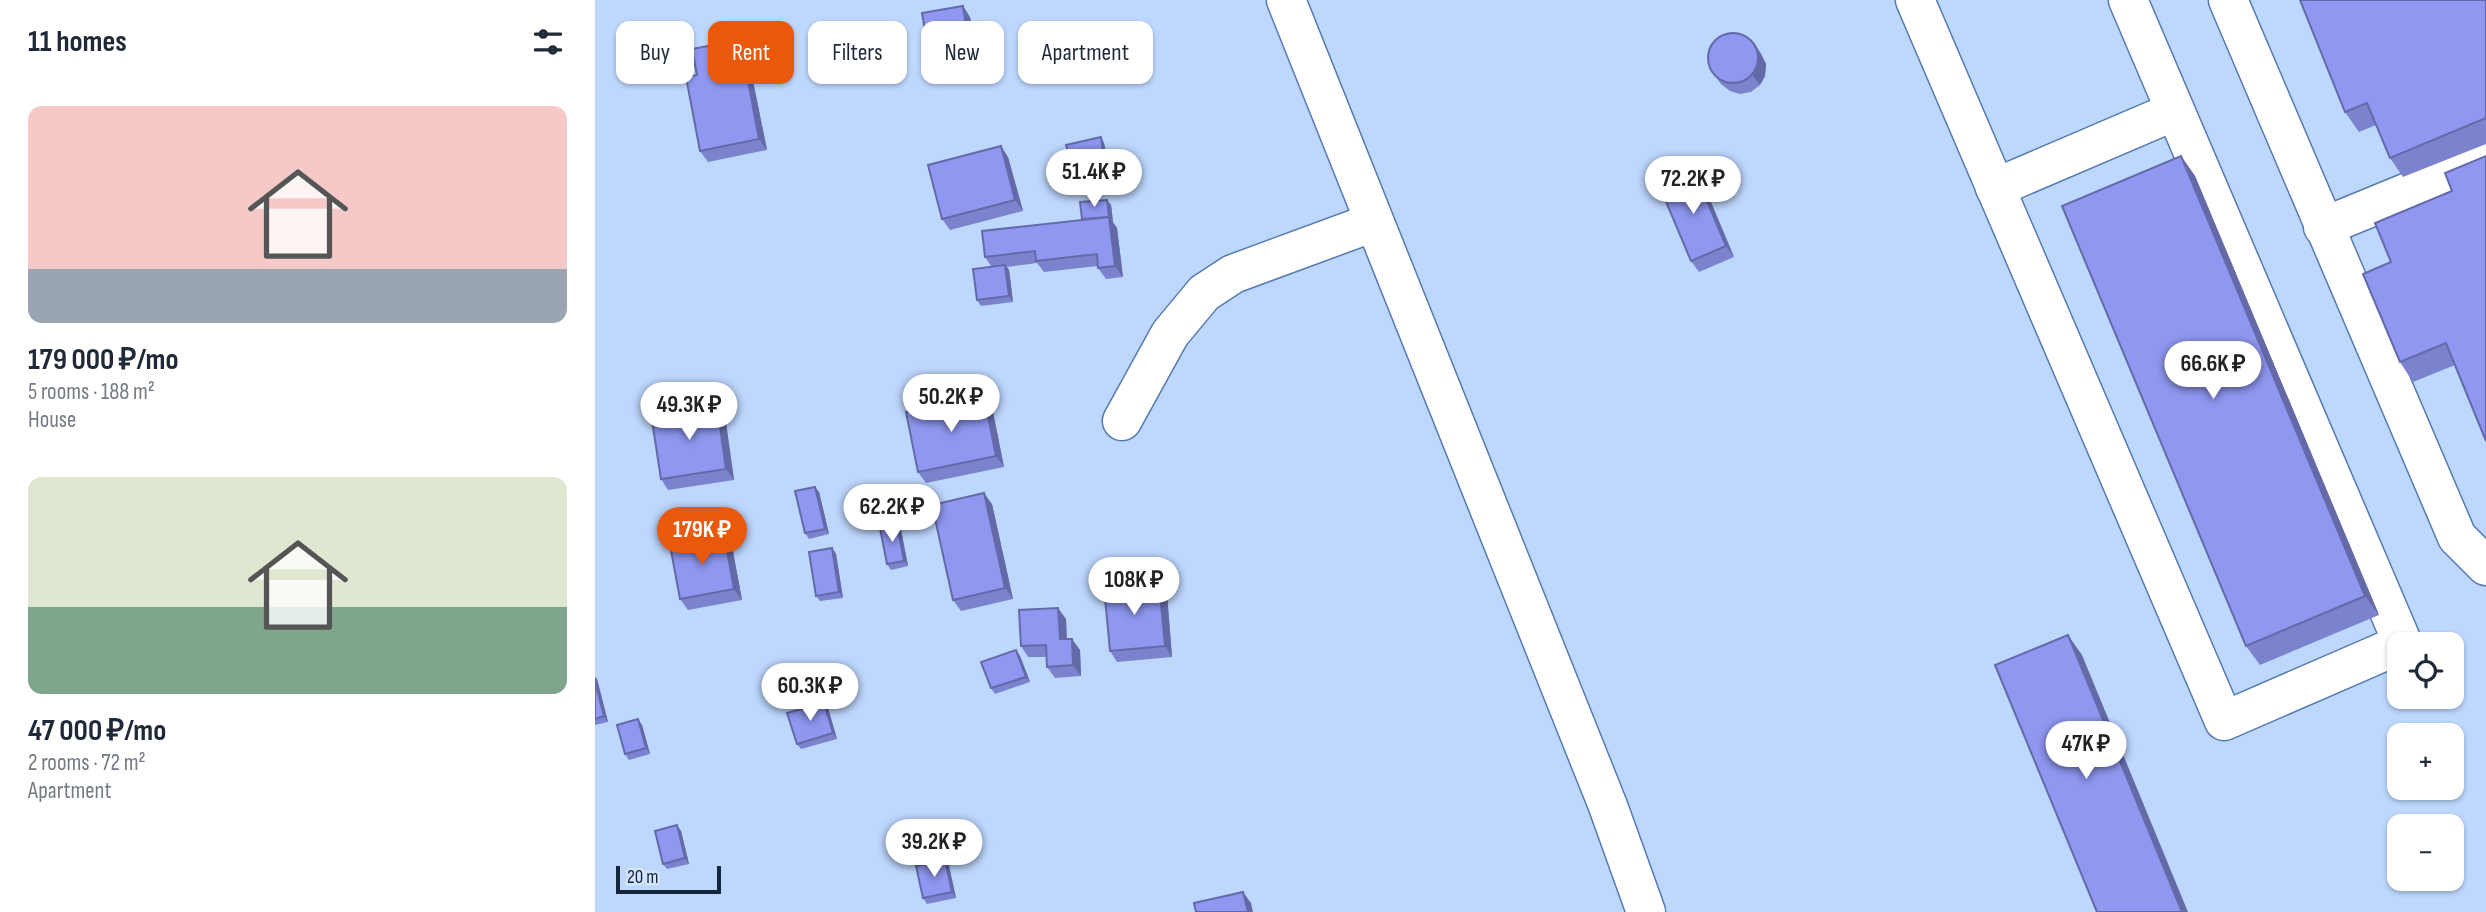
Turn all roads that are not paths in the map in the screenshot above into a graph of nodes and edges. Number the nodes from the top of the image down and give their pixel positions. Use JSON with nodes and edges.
{"nodes":[{"id":1,"x":1286,"y":0,"type":"edge"},
{"id":2,"x":1915,"y":0,"type":"edge"},
{"id":3,"x":2128,"y":0,"type":"edge"},
{"id":4,"x":2228,"y":0,"type":"edge"},
{"id":5,"x":2175,"y":111,"type":"junction"},
{"id":6,"x":2486,"y":160,"type":"edge"},
{"id":7,"x":1995,"y":188,"type":"junction"},
{"id":8,"x":1374,"y":222,"type":"junction"},
{"id":9,"x":2323,"y":227,"type":"junction"},
{"id":10,"x":1122,"y":421,"type":"dead end"},
{"id":11,"x":2486,"y":566,"type":"edge"},
{"id":12,"x":2395,"y":632,"type":"edge"},
{"id":13,"x":2387,"y":651,"type":"edge"},
{"id":14,"x":1646,"y":912,"type":"edge"}],
"edges":[{"from":1,"to":8,"type":"street"},
{"from":2,"to":7,"type":"street"},
{"from":3,"to":5,"type":"street"},
{"from":4,"to":9,"type":"street"},
{"from":5,"to":7,"type":"street"},
{"from":5,"to":12,"type":"street"},
{"from":6,"to":9,"type":"street"},
{"from":7,"to":13,"type":"street"},
{"from":8,"to":10,"type":"street"},
{"from":8,"to":14,"type":"street"},
{"from":9,"to":11,"type":"street"}]}
